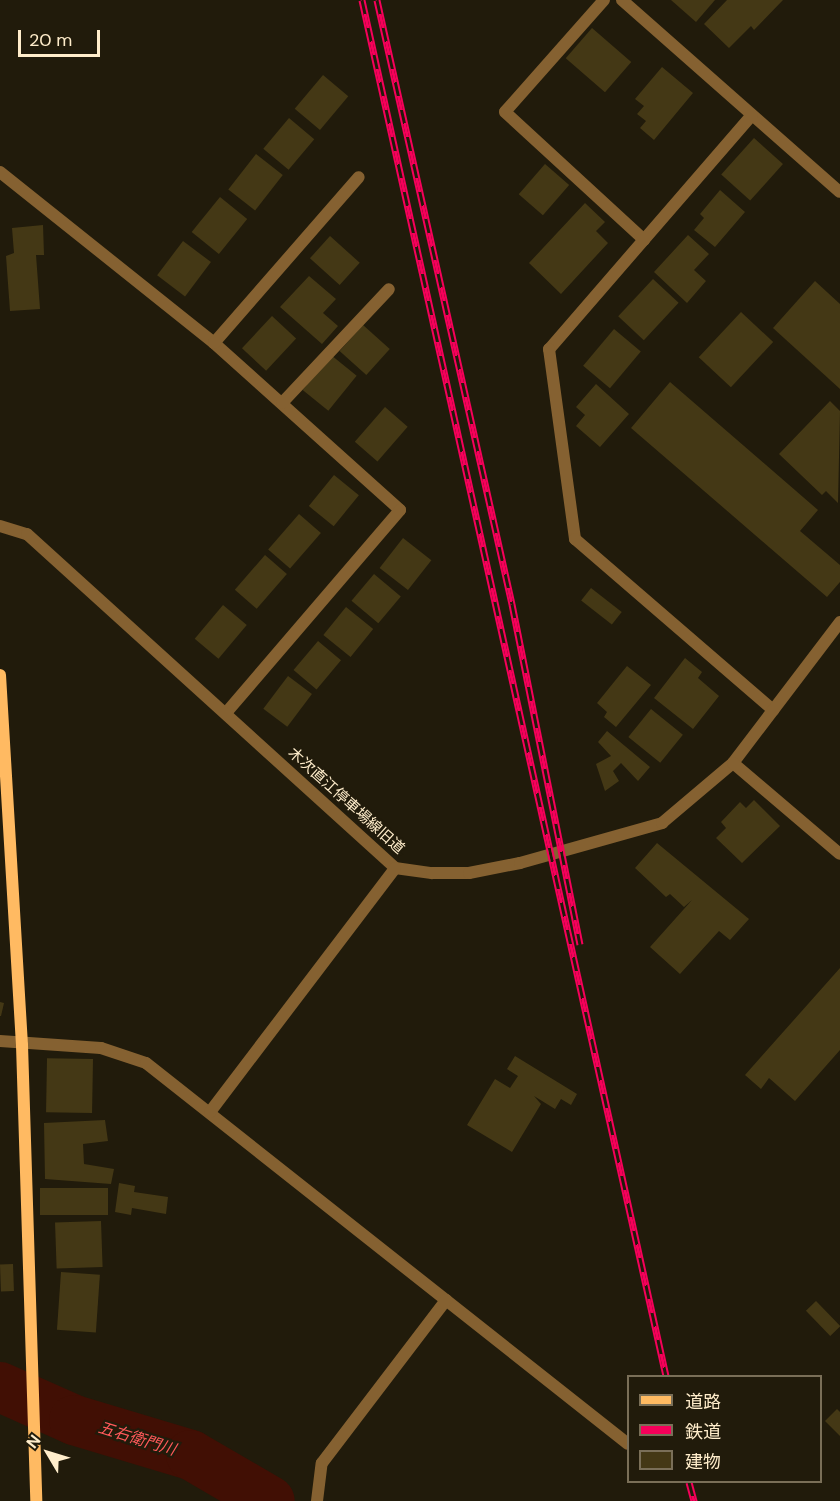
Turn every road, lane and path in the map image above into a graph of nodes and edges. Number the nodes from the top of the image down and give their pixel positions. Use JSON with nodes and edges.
{"nodes":[{"id":1,"x":604,"y":0,"type":"edge"},
{"id":2,"x":622,"y":0,"type":"edge"},
{"id":3,"x":752,"y":115,"type":"junction"},
{"id":4,"x":0,"y":172,"type":"edge"},
{"id":5,"x":359,"y":177,"type":"dead end"},
{"id":6,"x":840,"y":192,"type":"edge"},
{"id":7,"x":644,"y":240,"type":"junction"},
{"id":8,"x":389,"y":289,"type":"dead end"},
{"id":9,"x":214,"y":343,"type":"junction"},
{"id":10,"x":282,"y":404,"type":"junction"},
{"id":11,"x":0,"y":526,"type":"edge"},
{"id":12,"x":840,"y":622,"type":"edge"},
{"id":13,"x":0,"y":675,"type":"edge"},
{"id":14,"x":773,"y":710,"type":"junction"},
{"id":15,"x":227,"y":712,"type":"junction"},
{"id":16,"x":733,"y":763,"type":"junction"},
{"id":17,"x":840,"y":854,"type":"edge"},
{"id":18,"x":395,"y":868,"type":"junction"},
{"id":19,"x":0,"y":1041,"type":"edge"},
{"id":20,"x":22,"y":1045,"type":"junction"},
{"id":21,"x":210,"y":1112,"type":"junction"},
{"id":22,"x":446,"y":1300,"type":"junction"},
{"id":23,"x":627,"y":1443,"type":"edge"},
{"id":24,"x":36,"y":1501,"type":"edge"},
{"id":25,"x":318,"y":1501,"type":"edge"}],
"edges":[{"from":1,"to":7,"type":"street"},
{"from":2,"to":3,"type":"street"},
{"from":3,"to":6,"type":"street"},
{"from":3,"to":7,"type":"street"},
{"from":4,"to":9,"type":"street"},
{"from":5,"to":9,"type":"street"},
{"from":7,"to":14,"type":"street"},
{"from":8,"to":10,"type":"street"},
{"from":9,"to":10,"type":"street"},
{"from":10,"to":15,"type":"street"},
{"from":11,"to":15,"type":"street","name":"木次直江停車場線旧道"},
{"from":12,"to":14,"type":"street","name":"木次直江停車場線旧道"},
{"from":13,"to":20,"type":"main road"},
{"from":14,"to":16,"type":"street","name":"木次直江停車場線旧道"},
{"from":15,"to":18,"type":"street","name":"木次直江停車場線旧道"},
{"from":16,"to":17,"type":"street"},
{"from":16,"to":18,"type":"street","name":"木次直江停車場線旧道"},
{"from":18,"to":21,"type":"street"},
{"from":19,"to":20,"type":"street"},
{"from":20,"to":21,"type":"street"},
{"from":20,"to":24,"type":"main road"},
{"from":21,"to":22,"type":"street"},
{"from":22,"to":23,"type":"street"},
{"from":22,"to":25,"type":"street"}]}
